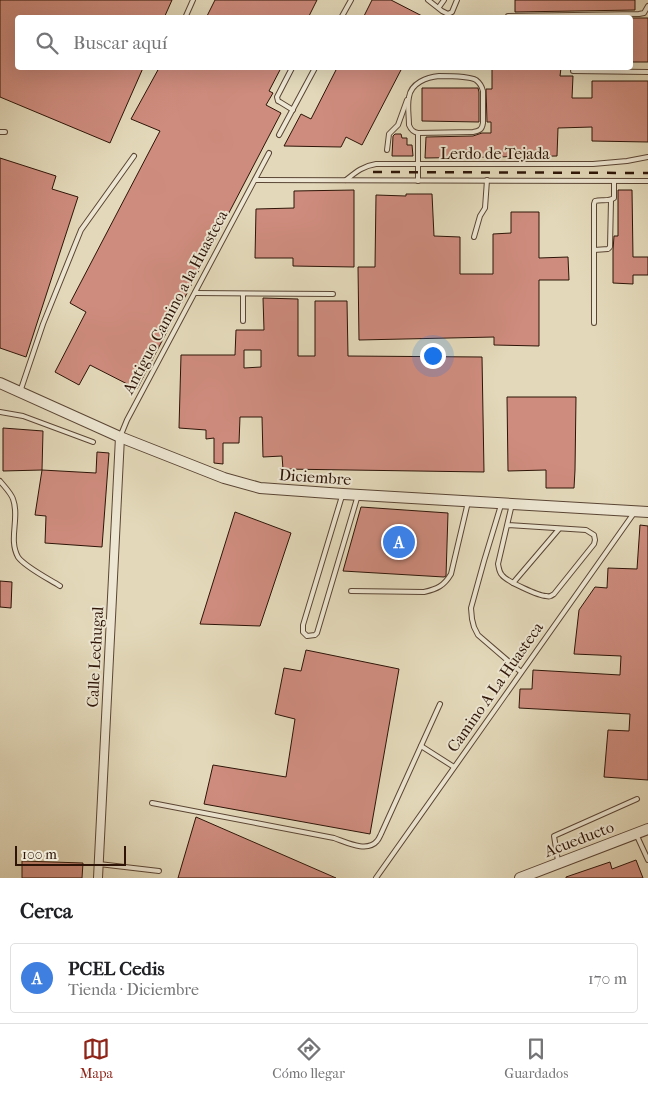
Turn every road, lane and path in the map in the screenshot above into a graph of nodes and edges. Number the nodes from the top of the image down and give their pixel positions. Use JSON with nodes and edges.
{"nodes":[{"id":1,"x":193,"y":0,"type":"edge"},
{"id":2,"x":350,"y":0,"type":"edge"},
{"id":3,"x":428,"y":0,"type":"edge"},
{"id":4,"x":444,"y":0,"type":"edge"},
{"id":5,"x":457,"y":0,"type":"edge"},
{"id":6,"x":648,"y":6,"type":"edge"},
{"id":7,"x":439,"y":7,"type":"junction"},
{"id":8,"x":186,"y":15,"type":"edge"},
{"id":9,"x":342,"y":15,"type":"edge"},
{"id":10,"x":574,"y":15,"type":"edge"},
{"id":11,"x":291,"y":70,"type":"edge"},
{"id":12,"x":314,"y":70,"type":"edge"},
{"id":13,"x":573,"y":71,"type":"dead end"},
{"id":14,"x":648,"y":72,"type":"edge"},
{"id":15,"x":409,"y":96,"type":"junction"},
{"id":16,"x":293,"y":110,"type":"junction"},
{"id":17,"x":398,"y":125,"type":"junction"},
{"id":18,"x":409,"y":125,"type":"junction"},
{"id":19,"x":418,"y":133,"type":"junction"},
{"id":20,"x":280,"y":135,"type":"dead end"},
{"id":21,"x":387,"y":150,"type":"dead end"},
{"id":22,"x":269,"y":153,"type":"dead end"},
{"id":23,"x":134,"y":156,"type":"dead end"},
{"id":24,"x":648,"y":157,"type":"edge"},
{"id":25,"x":418,"y":165,"type":"junction"},
{"id":26,"x":255,"y":180,"type":"junction"},
{"id":27,"x":346,"y":180,"type":"junction"},
{"id":28,"x":418,"y":180,"type":"junction"},
{"id":29,"x":487,"y":180,"type":"junction"},
{"id":30,"x":614,"y":181,"type":"junction"},
{"id":31,"x":648,"y":181,"type":"edge"},
{"id":32,"x":611,"y":200,"type":"junction"},
{"id":33,"x":474,"y":237,"type":"dead end"},
{"id":34,"x":594,"y":250,"type":"junction"},
{"id":35,"x":195,"y":293,"type":"junction"},
{"id":36,"x":243,"y":294,"type":"junction"},
{"id":37,"x":333,"y":294,"type":"dead end"},
{"id":38,"x":243,"y":321,"type":"dead end"},
{"id":39,"x":594,"y":323,"type":"dead end"},
{"id":40,"x":0,"y":383,"type":"edge"},
{"id":41,"x":20,"y":392,"type":"junction"},
{"id":42,"x":0,"y":412,"type":"edge"},
{"id":43,"x":120,"y":437,"type":"junction"},
{"id":44,"x":93,"y":442,"type":"dead end"},
{"id":45,"x":0,"y":480,"type":"edge"},
{"id":46,"x":343,"y":494,"type":"junction"},
{"id":47,"x":358,"y":495,"type":"junction"},
{"id":48,"x":468,"y":502,"type":"junction"},
{"id":49,"x":507,"y":504,"type":"junction"},
{"id":50,"x":635,"y":511,"type":"junction"},
{"id":51,"x":648,"y":512,"type":"edge"},
{"id":52,"x":508,"y":525,"type":"junction"},
{"id":53,"x":559,"y":529,"type":"junction"},
{"id":54,"x":513,"y":583,"type":"junction"},
{"id":55,"x":60,"y":586,"type":"dead end"},
{"id":56,"x":351,"y":592,"type":"dead end"},
{"id":57,"x":521,"y":672,"type":"junction"},
{"id":58,"x":440,"y":704,"type":"dead end"},
{"id":59,"x":421,"y":746,"type":"junction"},
{"id":60,"x":454,"y":767,"type":"junction"},
{"id":61,"x":637,"y":799,"type":"dead end"},
{"id":62,"x":152,"y":803,"type":"dead end"},
{"id":63,"x":648,"y":829,"type":"edge"},
{"id":64,"x":636,"y":834,"type":"junction"},
{"id":65,"x":648,"y":860,"type":"edge"},
{"id":66,"x":559,"y":863,"type":"junction"},
{"id":67,"x":99,"y":864,"type":"junction"},
{"id":68,"x":159,"y":871,"type":"dead end"},
{"id":69,"x":98,"y":878,"type":"edge"},
{"id":70,"x":376,"y":878,"type":"edge"},
{"id":71,"x":520,"y":878,"type":"edge"}],
"edges":[{"from":1,"to":8,"type":"lane"},
{"from":2,"to":9,"type":"lane"},
{"from":3,"to":7,"type":"lane"},
{"from":4,"to":7,"type":"lane"},
{"from":5,"to":7,"type":"lane"},
{"from":6,"to":10,"type":"lane"},
{"from":11,"to":16,"type":"lane"},
{"from":12,"to":16,"type":"lane"},
{"from":13,"to":14,"type":"lane"},
{"from":15,"to":17,"type":"lane"},
{"from":15,"to":18,"type":"lane"},
{"from":15,"to":19,"type":"lane"},
{"from":16,"to":20,"type":"lane"},
{"from":17,"to":18,"type":"lane"},
{"from":17,"to":21,"type":"lane"},
{"from":18,"to":19,"type":"lane"},
{"from":19,"to":25,"type":"lane"},
{"from":22,"to":26,"type":"lane","name":"Antiguo Camino a la Huasteca"},
{"from":23,"to":41,"type":"lane"},
{"from":24,"to":25,"type":"lane","name":"Lerdo de Tejada"},
{"from":25,"to":27,"type":"lane","name":"Lerdo de Tejada"},
{"from":25,"to":28,"type":"lane"},
{"from":26,"to":27,"type":"lane","name":"Lerdo de Tejada"},
{"from":26,"to":35,"type":"lane","name":"Antiguo Camino a la Huasteca"},
{"from":27,"to":28,"type":"lane","name":"Lerdo de Tejada"},
{"from":28,"to":29,"type":"lane","name":"Lerdo de Tejada"},
{"from":29,"to":30,"type":"lane","name":"Lerdo de Tejada"},
{"from":29,"to":33,"type":"lane"},
{"from":30,"to":31,"type":"lane","name":"Lerdo de Tejada"},
{"from":30,"to":32,"type":"lane"},
{"from":32,"to":34,"type":"lane"},
{"from":32,"to":34,"type":"lane"},
{"from":34,"to":39,"type":"lane"},
{"from":35,"to":36,"type":"lane"},
{"from":35,"to":43,"type":"lane","name":"Antiguo Camino a la Huasteca"},
{"from":36,"to":37,"type":"lane"},
{"from":36,"to":38,"type":"lane"},
{"from":40,"to":41,"type":"street","name":"Diciembre"},
{"from":41,"to":43,"type":"street","name":"Diciembre"},
{"from":42,"to":44,"type":"lane"},
{"from":43,"to":46,"type":"street","name":"Diciembre"},
{"from":43,"to":67,"type":"street","name":"Calle Lechugal"},
{"from":45,"to":55,"type":"lane"},
{"from":46,"to":47,"type":"street","name":"Diciembre"},
{"from":46,"to":47,"type":"lane"},
{"from":47,"to":48,"type":"street","name":"Diciembre"},
{"from":48,"to":49,"type":"street","name":"Diciembre"},
{"from":48,"to":56,"type":"lane"},
{"from":49,"to":50,"type":"street","name":"Diciembre"},
{"from":49,"to":52,"type":"lane"},
{"from":49,"to":57,"type":"lane"},
{"from":50,"to":51,"type":"street","name":"Diciembre"},
{"from":50,"to":57,"type":"lane","name":"Camino A La Huasteca"},
{"from":52,"to":53,"type":"lane"},
{"from":52,"to":54,"type":"lane"},
{"from":53,"to":54,"type":"lane"},
{"from":53,"to":54,"type":"lane"},
{"from":57,"to":60,"type":"lane","name":"Camino A La Huasteca"},
{"from":58,"to":59,"type":"lane"},
{"from":59,"to":60,"type":"lane"},
{"from":59,"to":62,"type":"lane"},
{"from":60,"to":70,"type":"lane","name":"Camino A La Huasteca"},
{"from":61,"to":66,"type":"lane"},
{"from":63,"to":64,"type":"street","name":"Acueducto"},
{"from":64,"to":65,"type":"lane"},
{"from":64,"to":66,"type":"street","name":"Acueducto"},
{"from":66,"to":71,"type":"street","name":"Acueducto"},
{"from":67,"to":68,"type":"lane"},
{"from":67,"to":69,"type":"street","name":"Calle Lechugal"}]}
